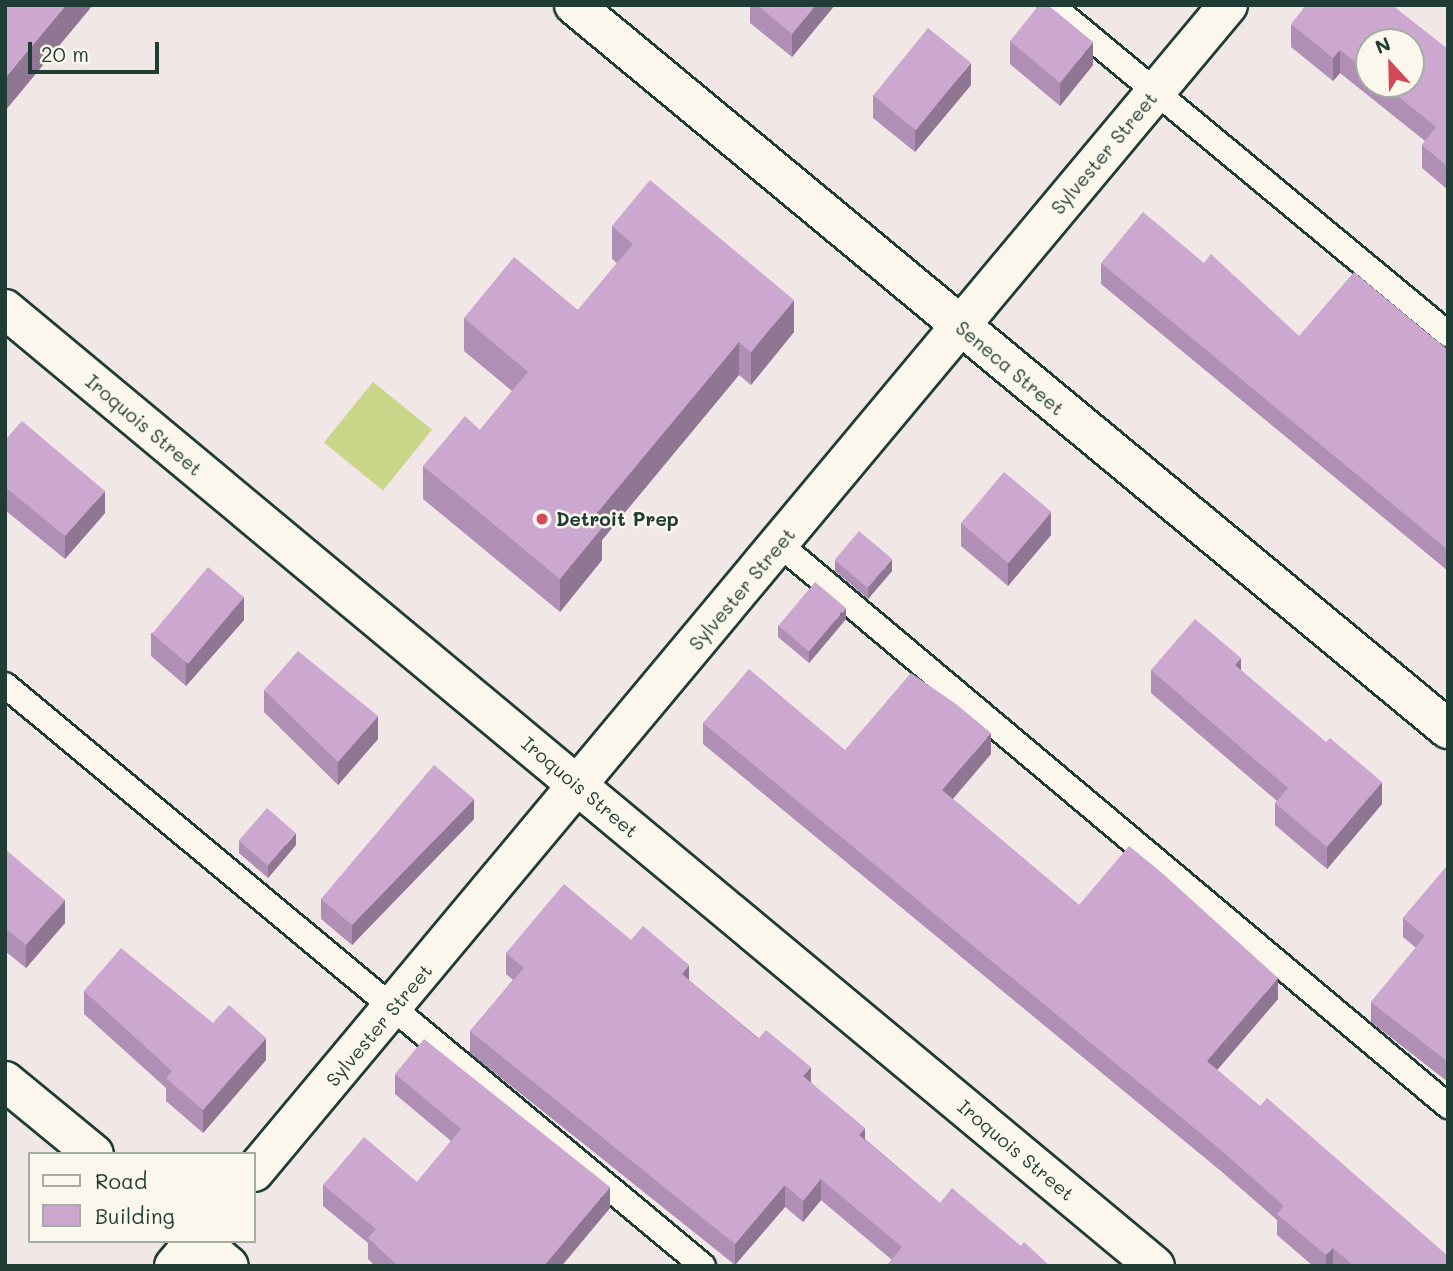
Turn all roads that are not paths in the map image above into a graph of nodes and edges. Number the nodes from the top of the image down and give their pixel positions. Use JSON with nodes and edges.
{"nodes":[{"id":1,"x":574,"y":5,"type":"edge"},
{"id":2,"x":1051,"y":5,"type":"edge"},
{"id":3,"x":1227,"y":5,"type":"edge"},
{"id":4,"x":1155,"y":92,"type":"junction"},
{"id":5,"x":5,"y":309,"type":"edge"},
{"id":6,"x":960,"y":327,"type":"junction"},
{"id":7,"x":1448,"y":334,"type":"edge"},
{"id":8,"x":779,"y":544,"type":"junction"},
{"id":9,"x":5,"y":685,"type":"edge"},
{"id":10,"x":1448,"y":729,"type":"edge"},
{"id":11,"x":579,"y":786,"type":"junction"},
{"id":12,"x":395,"y":1006,"type":"junction"},
{"id":13,"x":5,"y":1081,"type":"edge"},
{"id":14,"x":1448,"y":1105,"type":"edge"},
{"id":15,"x":92,"y":1152,"type":"edge"},
{"id":16,"x":256,"y":1170,"type":"edge"},
{"id":17,"x":193,"y":1243,"type":"edge"},
{"id":18,"x":202,"y":1243,"type":"edge"},
{"id":19,"x":174,"y":1266,"type":"edge"},
{"id":20,"x":229,"y":1266,"type":"edge"},
{"id":21,"x":703,"y":1266,"type":"edge"},
{"id":22,"x":1155,"y":1266,"type":"edge"}],
"edges":[{"from":1,"to":6,"type":"street","name":"Seneca Street"},
{"from":2,"to":4,"type":"lane"},
{"from":3,"to":4,"type":"street","name":"Sylvester Street"},
{"from":4,"to":6,"type":"street","name":"Sylvester Street"},
{"from":4,"to":7,"type":"lane"},
{"from":5,"to":11,"type":"street","name":"Iroquois Street"},
{"from":6,"to":8,"type":"street","name":"Sylvester Street"},
{"from":6,"to":10,"type":"street","name":"Seneca Street"},
{"from":8,"to":11,"type":"street","name":"Sylvester Street"},
{"from":8,"to":14,"type":"lane"},
{"from":9,"to":12,"type":"lane"},
{"from":11,"to":12,"type":"street","name":"Sylvester Street"},
{"from":11,"to":22,"type":"street","name":"Iroquois Street"},
{"from":12,"to":16,"type":"street","name":"Sylvester Street"},
{"from":12,"to":21,"type":"lane"},
{"from":13,"to":15,"type":"street"},
{"from":17,"to":19,"type":"street"},
{"from":18,"to":20,"type":"street"}]}
